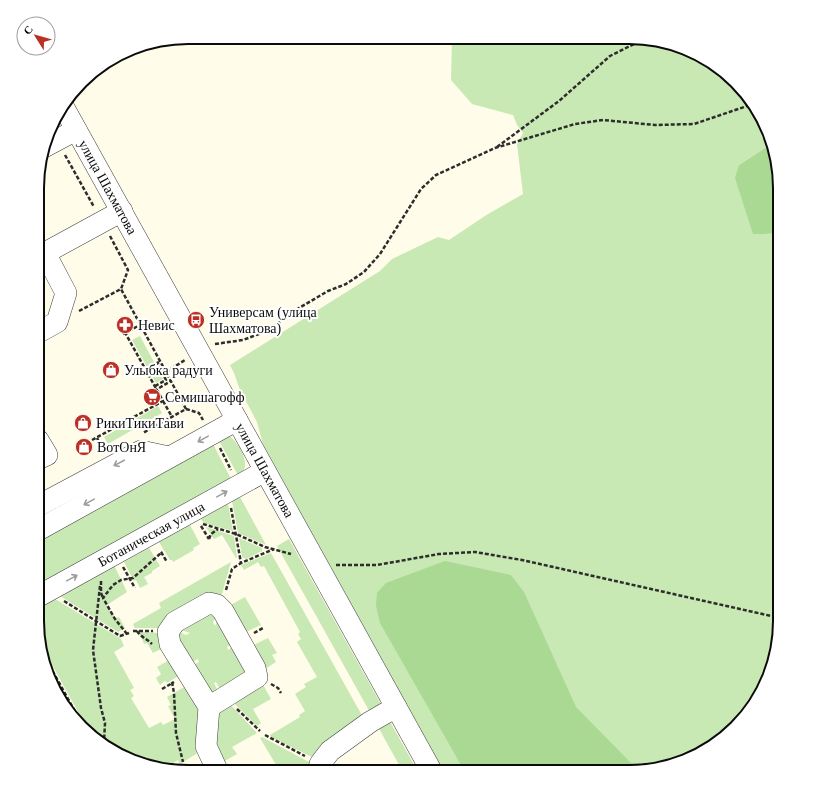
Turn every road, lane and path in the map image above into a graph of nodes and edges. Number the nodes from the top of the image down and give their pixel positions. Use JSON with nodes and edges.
{"nodes":[{"id":1,"x":634,"y":44,"type":"edge"},
{"id":2,"x":747,"y":106,"type":"edge"},
{"id":3,"x":66,"y":111,"type":"edge"},
{"id":4,"x":76,"y":130,"type":"junction"},
{"id":5,"x":51,"y":144,"type":"edge"},
{"id":6,"x":495,"y":148,"type":"junction"},
{"id":7,"x":122,"y":211,"type":"junction"},
{"id":8,"x":57,"y":322,"type":"junction"},
{"id":9,"x":140,"y":324,"type":"junction"},
{"id":10,"x":44,"y":329,"type":"edge"},
{"id":11,"x":123,"y":329,"type":"dead end"},
{"id":12,"x":124,"y":333,"type":"junction"},
{"id":13,"x":211,"y":345,"type":"dead end"},
{"id":14,"x":189,"y":358,"type":"dead end"},
{"id":15,"x":160,"y":362,"type":"junction"},
{"id":16,"x":166,"y":372,"type":"junction"},
{"id":17,"x":171,"y":381,"type":"junction"},
{"id":18,"x":155,"y":389,"type":"junction"},
{"id":19,"x":163,"y":401,"type":"junction"},
{"id":20,"x":186,"y":409,"type":"junction"},
{"id":21,"x":172,"y":417,"type":"junction"},
{"id":22,"x":237,"y":420,"type":"junction"},
{"id":23,"x":206,"y":424,"type":"dead end"},
{"id":24,"x":139,"y":436,"type":"dead end"},
{"id":25,"x":97,"y":438,"type":"junction"},
{"id":26,"x":92,"y":440,"type":"dead end"},
{"id":27,"x":219,"y":447,"type":"dead end"},
{"id":28,"x":106,"y":454,"type":"dead end"},
{"id":29,"x":169,"y":458,"type":"junction"},
{"id":30,"x":265,"y":471,"type":"junction"},
{"id":31,"x":233,"y":473,"type":"dead end"},
{"id":32,"x":44,"y":503,"type":"edge"},
{"id":33,"x":231,"y":507,"type":"dead end"},
{"id":34,"x":198,"y":522,"type":"dead end"},
{"id":35,"x":206,"y":525,"type":"dead end"},
{"id":36,"x":44,"y":527,"type":"edge"},
{"id":37,"x":218,"y":529,"type":"junction"},
{"id":38,"x":236,"y":534,"type":"junction"},
{"id":39,"x":158,"y":547,"type":"dead end"},
{"id":40,"x":274,"y":549,"type":"junction"},
{"id":41,"x":162,"y":552,"type":"junction"},
{"id":42,"x":119,"y":561,"type":"dead end"},
{"id":43,"x":167,"y":562,"type":"dead end"},
{"id":44,"x":316,"y":562,"type":"junction"},
{"id":45,"x":241,"y":563,"type":"junction"},
{"id":46,"x":101,"y":578,"type":"dead end"},
{"id":47,"x":130,"y":578,"type":"junction"},
{"id":48,"x":100,"y":586,"type":"junction"},
{"id":49,"x":135,"y":588,"type":"dead end"},
{"id":50,"x":44,"y":594,"type":"edge"},
{"id":51,"x":104,"y":598,"type":"junction"},
{"id":52,"x":61,"y":600,"type":"dead end"},
{"id":53,"x":218,"y":605,"type":"junction"},
{"id":54,"x":773,"y":616,"type":"edge"},
{"id":55,"x":96,"y":621,"type":"junction"},
{"id":56,"x":137,"y":630,"type":"dead end"},
{"id":57,"x":153,"y":645,"type":"dead end"},
{"id":58,"x":54,"y":674,"type":"edge"},
{"id":59,"x":170,"y":677,"type":"dead end"},
{"id":60,"x":217,"y":702,"type":"junction"},
{"id":61,"x":396,"y":706,"type":"junction"},
{"id":62,"x":73,"y":707,"type":"edge"},
{"id":63,"x":260,"y":731,"type":"dead end"},
{"id":64,"x":265,"y":735,"type":"dead end"},
{"id":65,"x":104,"y":738,"type":"edge"},
{"id":66,"x":183,"y":762,"type":"dead end"},
{"id":67,"x":215,"y":765,"type":"edge"},
{"id":68,"x":314,"y":765,"type":"edge"},
{"id":69,"x":321,"y":765,"type":"edge"},
{"id":70,"x":428,"y":765,"type":"edge"}],
"edges":[{"from":1,"to":6,"type":"path"},
{"from":2,"to":6,"type":"path"},
{"from":3,"to":4,"type":"street","name":"улица Шахматова"},
{"from":4,"to":5,"type":"street"},
{"from":4,"to":7,"type":"street","name":"улица Шахматова"},
{"from":6,"to":13,"type":"path"},
{"from":7,"to":8,"type":"street"},
{"from":7,"to":22,"type":"street","name":"улица Шахматова"},
{"from":8,"to":9,"type":"path"},
{"from":8,"to":10,"type":"street"},
{"from":9,"to":12,"type":"path"},
{"from":9,"to":15,"type":"path"},
{"from":11,"to":12,"type":"path"},
{"from":12,"to":18,"type":"path"},
{"from":14,"to":16,"type":"path"},
{"from":15,"to":16,"type":"path"},
{"from":15,"to":18,"type":"path"},
{"from":16,"to":17,"type":"path"},
{"from":17,"to":18,"type":"path"},
{"from":17,"to":20,"type":"path"},
{"from":18,"to":19,"type":"path"},
{"from":19,"to":21,"type":"path"},
{"from":19,"to":25,"type":"path"},
{"from":20,"to":21,"type":"path"},
{"from":20,"to":23,"type":"path"},
{"from":21,"to":24,"type":"path"},
{"from":22,"to":29,"type":"street","one_way":true},
{"from":22,"to":30,"type":"street","name":"улица Шахматова"},
{"from":25,"to":26,"type":"path"},
{"from":25,"to":28,"type":"path"},
{"from":27,"to":31,"type":"path"},
{"from":29,"to":32,"type":"street","one_way":true},
{"from":29,"to":36,"type":"street","one_way":true},
{"from":30,"to":44,"type":"street","name":"улица Шахматова"},
{"from":50,"to":30,"type":"street","name":"Ботаническая улица","one_way":true},
{"from":33,"to":38,"type":"path"},
{"from":34,"to":37,"type":"path"},
{"from":35,"to":37,"type":"path"},
{"from":37,"to":38,"type":"path"},
{"from":38,"to":40,"type":"path"},
{"from":38,"to":45,"type":"path"},
{"from":39,"to":41,"type":"path"},
{"from":40,"to":44,"type":"path"},
{"from":40,"to":45,"type":"path"},
{"from":41,"to":43,"type":"path"},
{"from":41,"to":47,"type":"path"},
{"from":42,"to":47,"type":"path"},
{"from":44,"to":54,"type":"path"},
{"from":44,"to":61,"type":"street","name":"улица Шахматова"},
{"from":45,"to":53,"type":"path"},
{"from":46,"to":48,"type":"path"},
{"from":47,"to":49,"type":"path"},
{"from":47,"to":51,"type":"path"},
{"from":48,"to":51,"type":"path"},
{"from":48,"to":55,"type":"path"},
{"from":51,"to":55,"type":"path"},
{"from":52,"to":55,"type":"path"},
{"from":53,"to":60,"type":"street"},
{"from":53,"to":60,"type":"street"},
{"from":55,"to":65,"type":"path"},
{"from":56,"to":57,"type":"path"},
{"from":58,"to":62,"type":"path"},
{"from":59,"to":66,"type":"path"},
{"from":60,"to":63,"type":"path"},
{"from":60,"to":67,"type":"street"},
{"from":61,"to":69,"type":"street"},
{"from":61,"to":70,"type":"street","name":"улица Шахматова"},
{"from":64,"to":68,"type":"path"}]}
